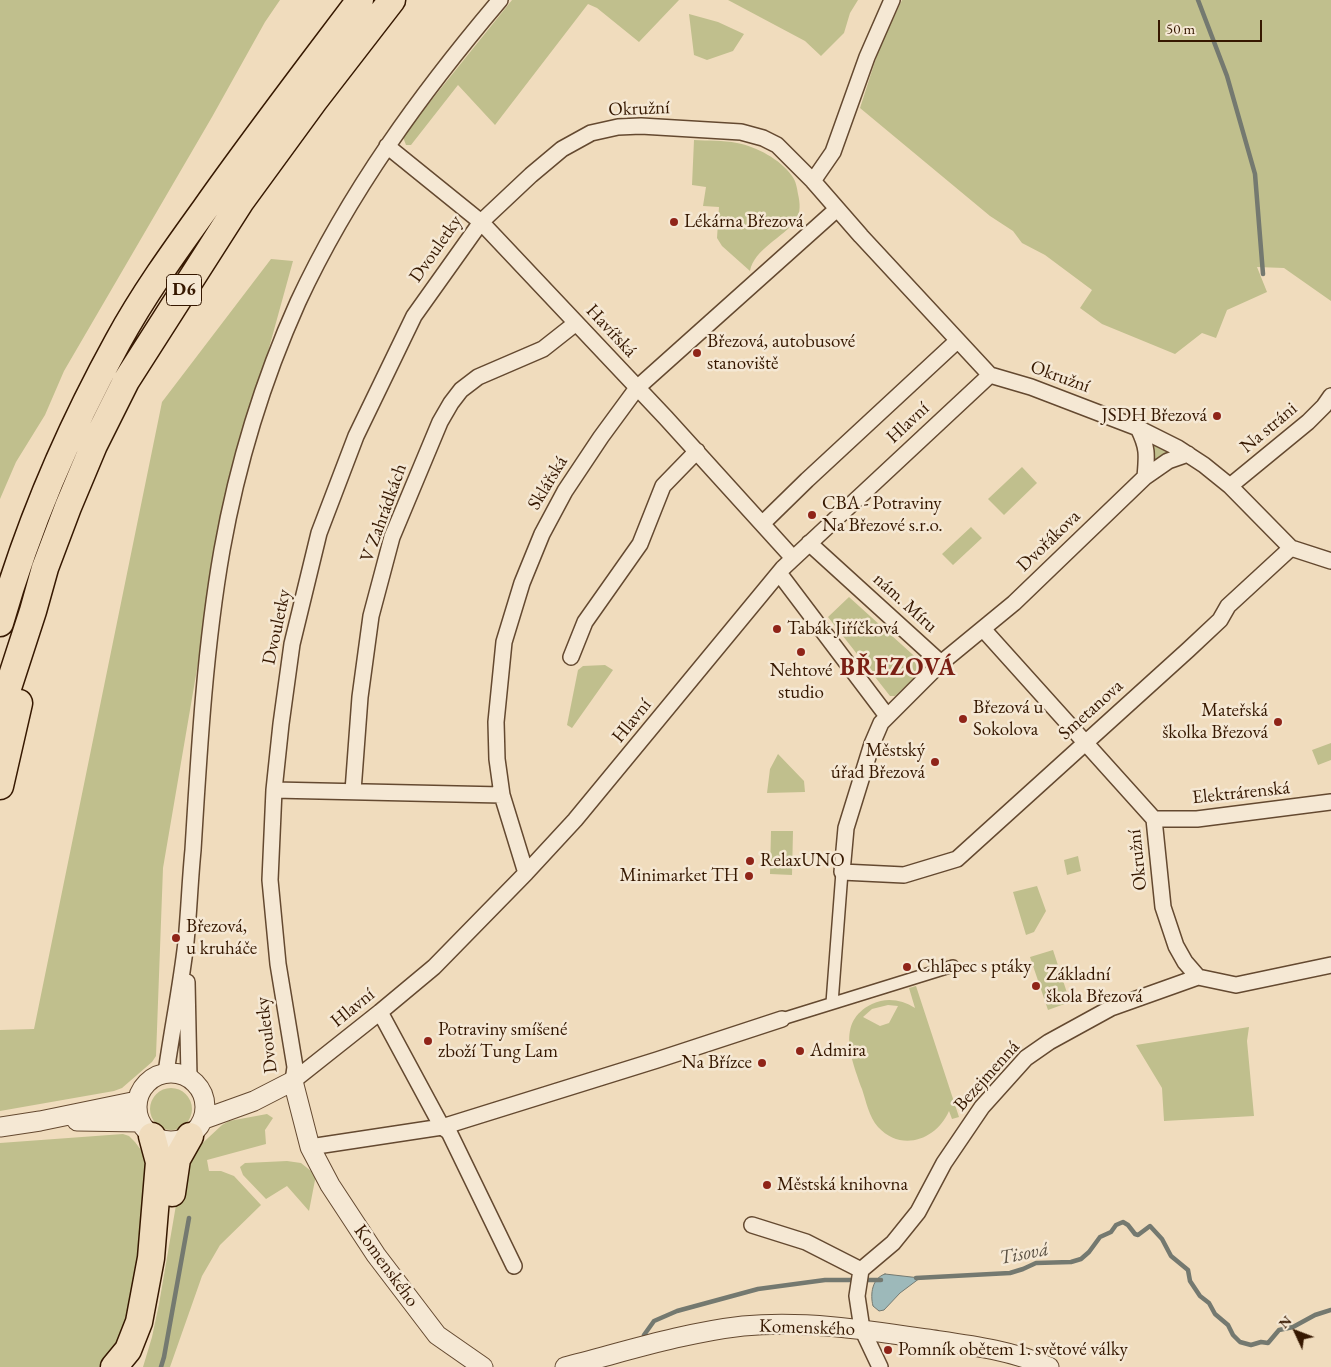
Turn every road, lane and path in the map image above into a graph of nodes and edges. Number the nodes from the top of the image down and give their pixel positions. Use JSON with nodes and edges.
{"nodes":[{"id":1,"x":360,"y":0,"type":"edge"},
{"id":2,"x":392,"y":0,"type":"edge"},
{"id":3,"x":500,"y":0,"type":"edge"},
{"id":4,"x":892,"y":0,"type":"edge"},
{"id":5,"x":387,"y":146,"type":"junction"},
{"id":6,"x":813,"y":181,"type":"junction"},
{"id":7,"x":838,"y":208,"type":"junction"},
{"id":8,"x":481,"y":222,"type":"junction"},
{"id":9,"x":576,"y":323,"type":"junction"},
{"id":10,"x":957,"y":341,"type":"junction"},
{"id":11,"x":990,"y":375,"type":"junction"},
{"id":12,"x":637,"y":388,"type":"junction"},
{"id":13,"x":1331,"y":396,"type":"edge"},
{"id":14,"x":1138,"y":428,"type":"junction"},
{"id":15,"x":697,"y":451,"type":"junction"},
{"id":16,"x":1188,"y":454,"type":"junction"},
{"id":17,"x":1145,"y":477,"type":"junction"},
{"id":18,"x":1230,"y":486,"type":"junction"},
{"id":19,"x":763,"y":523,"type":"junction"},
{"id":20,"x":26,"y":541,"type":"junction"},
{"id":21,"x":808,"y":543,"type":"junction"},
{"id":22,"x":1291,"y":548,"type":"junction"},
{"id":23,"x":793,"y":558,"type":"junction"},
{"id":24,"x":1331,"y":561,"type":"edge"},
{"id":25,"x":779,"y":573,"type":"junction"},
{"id":26,"x":0,"y":586,"type":"edge"},
{"id":27,"x":33,"y":611,"type":"junction"},
{"id":28,"x":0,"y":623,"type":"edge"},
{"id":29,"x":983,"y":629,"type":"junction"},
{"id":30,"x":571,"y":657,"type":"dead end"},
{"id":31,"x":941,"y":663,"type":"junction"},
{"id":32,"x":887,"y":716,"type":"junction"},
{"id":33,"x":0,"y":723,"type":"edge"},
{"id":34,"x":1086,"y":741,"type":"junction"},
{"id":35,"x":0,"y":786,"type":"edge"},
{"id":36,"x":274,"y":790,"type":"junction"},
{"id":37,"x":352,"y":791,"type":"junction"},
{"id":38,"x":502,"y":795,"type":"junction"},
{"id":39,"x":1331,"y":802,"type":"edge"},
{"id":40,"x":1154,"y":819,"type":"junction"},
{"id":41,"x":842,"y":872,"type":"junction"},
{"id":42,"x":526,"y":873,"type":"junction"},
{"id":43,"x":186,"y":943,"type":"junction"},
{"id":44,"x":953,"y":966,"type":"dead end"},
{"id":45,"x":1331,"y":966,"type":"edge"},
{"id":46,"x":1198,"y":977,"type":"junction"},
{"id":47,"x":832,"y":1002,"type":"junction"},
{"id":48,"x":380,"y":1012,"type":"junction"},
{"id":49,"x":782,"y":1019,"type":"joint"},
{"id":50,"x":166,"y":1073,"type":"junction"},
{"id":51,"x":189,"y":1077,"type":"junction"},
{"id":52,"x":293,"y":1081,"type":"junction"},
{"id":53,"x":205,"y":1098,"type":"junction"},
{"id":54,"x":138,"y":1101,"type":"junction"},
{"id":55,"x":254,"y":1101,"type":"junction"},
{"id":56,"x":40,"y":1121,"type":"junction"},
{"id":57,"x":0,"y":1126,"type":"edge"},
{"id":58,"x":442,"y":1127,"type":"junction"},
{"id":59,"x":197,"y":1128,"type":"junction"},
{"id":60,"x":146,"y":1129,"type":"junction"},
{"id":61,"x":310,"y":1147,"type":"junction"},
{"id":62,"x":752,"y":1225,"type":"dead end"},
{"id":63,"x":514,"y":1266,"type":"dead end"},
{"id":64,"x":861,"y":1270,"type":"junction"},
{"id":65,"x":862,"y":1329,"type":"junction"},
{"id":66,"x":114,"y":1367,"type":"edge"},
{"id":67,"x":136,"y":1367,"type":"edge"},
{"id":68,"x":482,"y":1367,"type":"edge"},
{"id":69,"x":565,"y":1367,"type":"edge"},
{"id":70,"x":880,"y":1367,"type":"edge"},
{"id":71,"x":1049,"y":1367,"type":"edge"}],
"edges":[{"from":1,"to":20,"type":"highway","number":"D6"},
{"from":2,"to":27,"type":"highway","number":"D6"},
{"from":3,"to":5,"type":"street"},
{"from":4,"to":6,"type":"street"},
{"from":5,"to":8,"type":"street","name":"Havířská"},
{"from":5,"to":43,"type":"street"},
{"from":6,"to":7,"type":"street","name":"Okružní"},
{"from":6,"to":8,"type":"street","name":"Okružní"},
{"from":7,"to":10,"type":"street","name":"Okružní"},
{"from":7,"to":12,"type":"street","name":"Sklářská"},
{"from":8,"to":9,"type":"street","name":"Havířská"},
{"from":8,"to":36,"type":"street","name":"Dvouletky"},
{"from":9,"to":12,"type":"street","name":"Havířská"},
{"from":9,"to":37,"type":"street","name":"V Zahrádkách"},
{"from":10,"to":11,"type":"street","name":"Okružní"},
{"from":10,"to":19,"type":"street"},
{"from":11,"to":14,"type":"street","name":"Okružní"},
{"from":11,"to":21,"type":"street","name":"Hlavní"},
{"from":12,"to":15,"type":"street","name":"Havířská"},
{"from":12,"to":38,"type":"street","name":"Sklářská"},
{"from":13,"to":18,"type":"street","name":"Na stráni"},
{"from":14,"to":16,"type":"street","name":"Okružní"},
{"from":14,"to":17,"type":"street"},
{"from":15,"to":19,"type":"street","name":"Havířská"},
{"from":15,"to":30,"type":"street"},
{"from":16,"to":17,"type":"street","name":"Dvořákova"},
{"from":16,"to":18,"type":"street","name":"Okružní"},
{"from":17,"to":29,"type":"street","name":"Dvořákova"},
{"from":18,"to":22,"type":"street","name":"Okružní"},
{"from":19,"to":23,"type":"street","name":"Havířská"},
{"from":20,"to":26,"type":"highway"},
{"from":20,"to":28,"type":"highway","number":"D6"},
{"from":21,"to":23,"type":"street","name":"Hlavní"},
{"from":21,"to":31,"type":"street","name":"nám. Míru"},
{"from":22,"to":24,"type":"street","name":"Okružní"},
{"from":22,"to":34,"type":"street","name":"Smetanova"},
{"from":23,"to":25,"type":"street","name":"Hlavní"},
{"from":25,"to":32,"type":"street"},
{"from":25,"to":42,"type":"street","name":"Hlavní"},
{"from":27,"to":33,"type":"highway","number":"D6"},
{"from":27,"to":35,"type":"highway"},
{"from":29,"to":31,"type":"street","name":"Dvořákova"},
{"from":29,"to":34,"type":"street","name":"Okružní"},
{"from":31,"to":32,"type":"street"},
{"from":32,"to":41,"type":"street"},
{"from":34,"to":40,"type":"street","name":"Okružní"},
{"from":34,"to":41,"type":"street","name":"Smetanova"},
{"from":36,"to":37,"type":"street"},
{"from":36,"to":52,"type":"street","name":"Dvouletky"},
{"from":37,"to":38,"type":"street"},
{"from":38,"to":42,"type":"street","name":"Sklářská"},
{"from":39,"to":40,"type":"street","name":"Elektrárenská"},
{"from":40,"to":46,"type":"street","name":"Okružní"},
{"from":41,"to":47,"type":"street"},
{"from":42,"to":48,"type":"street","name":"Hlavní"},
{"from":43,"to":50,"type":"street"},
{"from":43,"to":51,"type":"street"},
{"from":44,"to":47,"type":"street"},
{"from":45,"to":46,"type":"street"},
{"from":46,"to":64,"type":"street","name":"Bezejmenná"},
{"from":47,"to":49,"type":"street"},
{"from":48,"to":52,"type":"street","name":"Hlavní"},
{"from":48,"to":58,"type":"street"},
{"from":49,"to":58,"type":"street"},
{"from":50,"to":51,"type":"street"},
{"from":50,"to":54,"type":"street"},
{"from":51,"to":53,"type":"street"},
{"from":52,"to":55,"type":"street"},
{"from":52,"to":61,"type":"street","name":"Komenského"},
{"from":53,"to":55,"type":"street"},
{"from":53,"to":59,"type":"street"},
{"from":54,"to":56,"type":"street"},
{"from":54,"to":60,"type":"street"},
{"from":55,"to":59,"type":"street"},
{"from":56,"to":57,"type":"street"},
{"from":56,"to":60,"type":"street"},
{"from":58,"to":61,"type":"street"},
{"from":58,"to":63,"type":"street"},
{"from":59,"to":60,"type":"street"},
{"from":59,"to":67,"type":"highway"},
{"from":60,"to":66,"type":"highway"},
{"from":61,"to":68,"type":"street","name":"Komenského"},
{"from":62,"to":64,"type":"street"},
{"from":64,"to":65,"type":"street"},
{"from":65,"to":69,"type":"street","name":"Komenského"},
{"from":65,"to":70,"type":"street"},
{"from":65,"to":71,"type":"street","name":"Komenského"}]}
